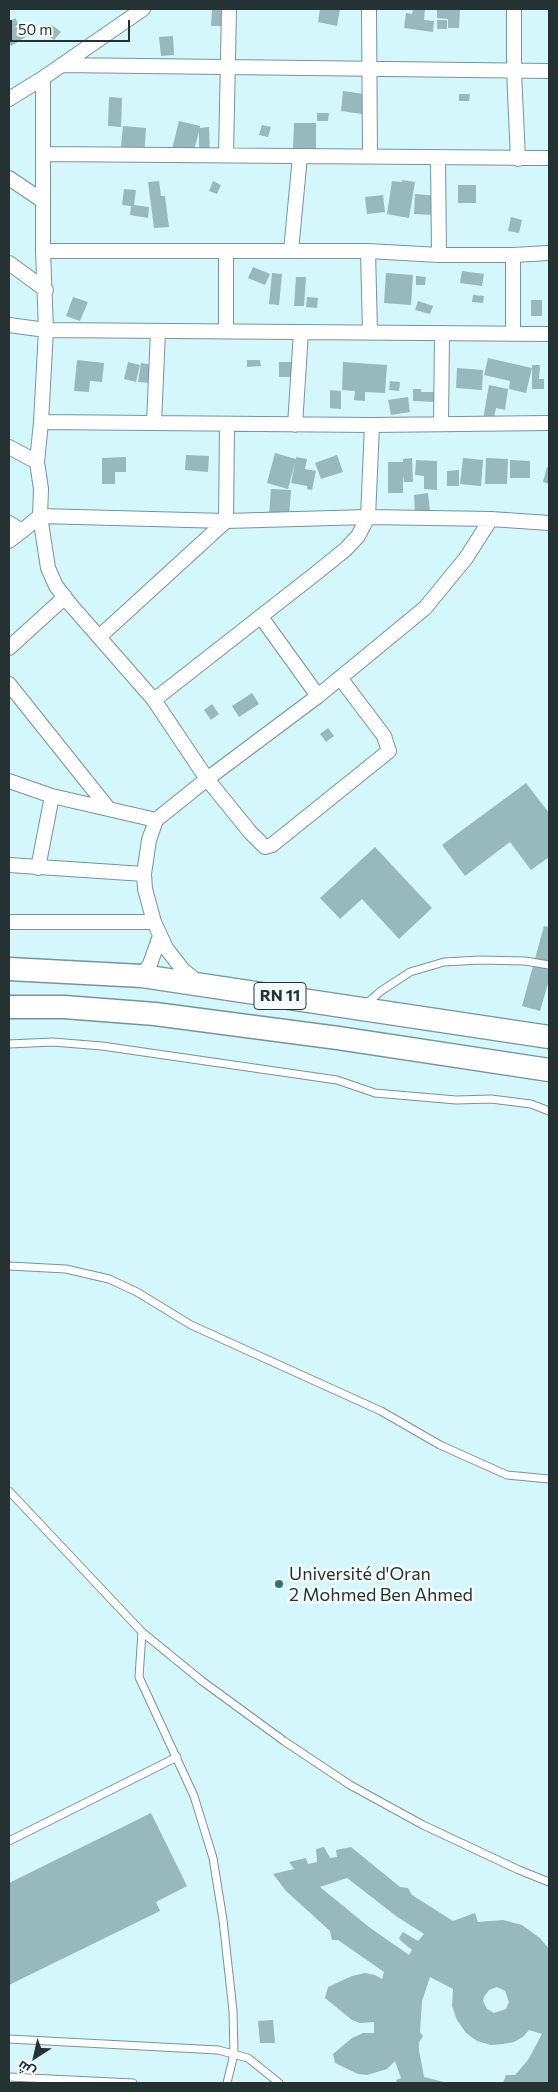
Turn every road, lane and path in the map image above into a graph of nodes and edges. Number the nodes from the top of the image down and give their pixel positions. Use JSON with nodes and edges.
{"nodes":[{"id":1,"x":143,"y":9,"type":"edge"},
{"id":2,"x":229,"y":9,"type":"edge"},
{"id":3,"x":368,"y":9,"type":"edge"},
{"id":4,"x":514,"y":9,"type":"edge"},
{"id":5,"x":63,"y":65,"type":"junction"},
{"id":6,"x":229,"y":67,"type":"junction"},
{"id":7,"x":369,"y":69,"type":"junction"},
{"id":8,"x":514,"y":71,"type":"junction"},
{"id":9,"x":549,"y":71,"type":"edge"},
{"id":10,"x":43,"y":78,"type":"junction"},
{"id":11,"x":9,"y":99,"type":"edge"},
{"id":12,"x":44,"y":154,"type":"junction"},
{"id":13,"x":226,"y":155,"type":"junction"},
{"id":14,"x":300,"y":156,"type":"junction"},
{"id":15,"x":370,"y":156,"type":"junction"},
{"id":16,"x":438,"y":158,"type":"junction"},
{"id":17,"x":549,"y":158,"type":"edge"},
{"id":18,"x":518,"y":159,"type":"junction"},
{"id":19,"x":9,"y":178,"type":"edge"},
{"id":20,"x":43,"y":201,"type":"junction"},
{"id":21,"x":44,"y":251,"type":"junction"},
{"id":22,"x":226,"y":251,"type":"junction"},
{"id":23,"x":291,"y":251,"type":"junction"},
{"id":24,"x":368,"y":251,"type":"junction"},
{"id":25,"x":549,"y":253,"type":"edge"},
{"id":26,"x":439,"y":255,"type":"junction"},
{"id":27,"x":513,"y":255,"type":"junction"},
{"id":28,"x":9,"y":263,"type":"edge"},
{"id":29,"x":46,"y":290,"type":"junction"},
{"id":30,"x":9,"y":325,"type":"edge"},
{"id":31,"x":46,"y":330,"type":"junction"},
{"id":32,"x":158,"y":331,"type":"junction"},
{"id":33,"x":226,"y":331,"type":"junction"},
{"id":34,"x":300,"y":332,"type":"junction"},
{"id":35,"x":370,"y":333,"type":"junction"},
{"id":36,"x":442,"y":333,"type":"junction"},
{"id":37,"x":513,"y":334,"type":"junction"},
{"id":38,"x":549,"y":334,"type":"edge"},
{"id":39,"x":41,"y":422,"type":"junction"},
{"id":40,"x":154,"y":423,"type":"junction"},
{"id":41,"x":549,"y":423,"type":"edge"},
{"id":42,"x":227,"y":424,"type":"junction"},
{"id":43,"x":441,"y":424,"type":"junction"},
{"id":44,"x":295,"y":425,"type":"junction"},
{"id":45,"x":372,"y":425,"type":"junction"},
{"id":46,"x":9,"y":447,"type":"edge"},
{"id":47,"x":36,"y":462,"type":"junction"},
{"id":48,"x":40,"y":516,"type":"junction"},
{"id":49,"x":368,"y":517,"type":"junction"},
{"id":50,"x":491,"y":519,"type":"junction"},
{"id":51,"x":226,"y":521,"type":"junction"},
{"id":52,"x":9,"y":523,"type":"edge"},
{"id":53,"x":549,"y":523,"type":"edge"},
{"id":54,"x":22,"y":531,"type":"junction"},
{"id":55,"x":9,"y":541,"type":"edge"},
{"id":56,"x":65,"y":597,"type":"junction"},
{"id":57,"x":261,"y":617,"type":"junction"},
{"id":58,"x":99,"y":637,"type":"junction"},
{"id":59,"x":9,"y":648,"type":"edge"},
{"id":60,"x":341,"y":678,"type":"junction"},
{"id":61,"x":9,"y":684,"type":"edge"},
{"id":62,"x":318,"y":696,"type":"junction"},
{"id":63,"x":154,"y":700,"type":"junction"},
{"id":64,"x":207,"y":778,"type":"junction"},
{"id":65,"x":9,"y":781,"type":"edge"},
{"id":66,"x":52,"y":796,"type":"junction"},
{"id":67,"x":108,"y":808,"type":"junction"},
{"id":68,"x":156,"y":820,"type":"junction"},
{"id":69,"x":9,"y":865,"type":"edge"},
{"id":70,"x":38,"y":868,"type":"junction"},
{"id":71,"x":144,"y":874,"type":"junction"},
{"id":72,"x":9,"y":922,"type":"edge"},
{"id":73,"x":154,"y":922,"type":"junction"},
{"id":74,"x":160,"y":936,"type":"junction"},
{"id":75,"x":549,"y":965,"type":"edge"},
{"id":76,"x":9,"y":969,"type":"edge"},
{"id":77,"x":142,"y":976,"type":"junction"},
{"id":78,"x":206,"y":986,"type":"junction"},
{"id":79,"x":9,"y":1007,"type":"edge"},
{"id":80,"x":362,"y":1008,"type":"junction"},
{"id":81,"x":549,"y":1037,"type":"edge"},
{"id":82,"x":9,"y":1044,"type":"edge"},
{"id":83,"x":549,"y":1070,"type":"edge"},
{"id":84,"x":549,"y":1111,"type":"edge"},
{"id":85,"x":9,"y":1266,"type":"edge"},
{"id":86,"x":549,"y":1479,"type":"edge"},
{"id":87,"x":9,"y":1491,"type":"edge"},
{"id":88,"x":142,"y":1632,"type":"junction"},
{"id":89,"x":177,"y":1757,"type":"junction"},
{"id":90,"x":9,"y":1841,"type":"edge"},
{"id":91,"x":549,"y":1882,"type":"edge"},
{"id":92,"x":9,"y":2039,"type":"edge"},
{"id":93,"x":234,"y":2054,"type":"junction"},
{"id":94,"x":9,"y":2077,"type":"edge"},
{"id":95,"x":133,"y":2083,"type":"edge"},
{"id":96,"x":227,"y":2083,"type":"edge"},
{"id":97,"x":279,"y":2083,"type":"edge"}],
"edges":[{"from":1,"to":5,"type":"street"},
{"from":2,"to":6,"type":"street"},
{"from":3,"to":7,"type":"street"},
{"from":4,"to":8,"type":"street"},
{"from":5,"to":6,"type":"street"},
{"from":5,"to":10,"type":"street"},
{"from":6,"to":7,"type":"street"},
{"from":6,"to":13,"type":"street"},
{"from":7,"to":8,"type":"street"},
{"from":7,"to":15,"type":"street"},
{"from":8,"to":9,"type":"street"},
{"from":8,"to":18,"type":"street"},
{"from":10,"to":11,"type":"street"},
{"from":10,"to":12,"type":"street"},
{"from":12,"to":13,"type":"street"},
{"from":12,"to":20,"type":"street"},
{"from":13,"to":14,"type":"street"},
{"from":14,"to":15,"type":"street"},
{"from":14,"to":23,"type":"street"},
{"from":15,"to":16,"type":"street"},
{"from":16,"to":18,"type":"street"},
{"from":16,"to":26,"type":"street"},
{"from":17,"to":18,"type":"street"},
{"from":19,"to":20,"type":"street"},
{"from":20,"to":21,"type":"street"},
{"from":21,"to":22,"type":"street"},
{"from":21,"to":29,"type":"street"},
{"from":22,"to":23,"type":"street"},
{"from":22,"to":33,"type":"street"},
{"from":23,"to":24,"type":"street"},
{"from":24,"to":26,"type":"street"},
{"from":24,"to":35,"type":"street"},
{"from":25,"to":27,"type":"street"},
{"from":26,"to":27,"type":"street"},
{"from":27,"to":37,"type":"street"},
{"from":28,"to":29,"type":"street"},
{"from":29,"to":31,"type":"street"},
{"from":30,"to":31,"type":"street"},
{"from":31,"to":32,"type":"street"},
{"from":31,"to":39,"type":"street"},
{"from":32,"to":33,"type":"street"},
{"from":32,"to":40,"type":"street"},
{"from":33,"to":34,"type":"street"},
{"from":34,"to":35,"type":"street"},
{"from":34,"to":44,"type":"street"},
{"from":35,"to":36,"type":"street"},
{"from":36,"to":37,"type":"street"},
{"from":36,"to":43,"type":"street"},
{"from":37,"to":38,"type":"street"},
{"from":39,"to":40,"type":"street"},
{"from":39,"to":47,"type":"street"},
{"from":40,"to":42,"type":"street"},
{"from":41,"to":43,"type":"street"},
{"from":42,"to":44,"type":"street"},
{"from":42,"to":51,"type":"street"},
{"from":43,"to":45,"type":"street"},
{"from":44,"to":45,"type":"street"},
{"from":45,"to":49,"type":"street"},
{"from":46,"to":47,"type":"street"},
{"from":47,"to":48,"type":"street"},
{"from":48,"to":51,"type":"street"},
{"from":48,"to":54,"type":"street"},
{"from":48,"to":56,"type":"street"},
{"from":49,"to":50,"type":"street"},
{"from":49,"to":51,"type":"street"},
{"from":49,"to":57,"type":"street"},
{"from":50,"to":53,"type":"street"},
{"from":50,"to":60,"type":"street"},
{"from":51,"to":58,"type":"street"},
{"from":52,"to":54,"type":"street"},
{"from":54,"to":55,"type":"street"},
{"from":56,"to":58,"type":"street"},
{"from":56,"to":59,"type":"street"},
{"from":57,"to":62,"type":"street"},
{"from":57,"to":63,"type":"street"},
{"from":58,"to":63,"type":"street"},
{"from":60,"to":62,"type":"street"},
{"from":60,"to":64,"type":"street"},
{"from":61,"to":67,"type":"street"},
{"from":62,"to":64,"type":"street"},
{"from":63,"to":64,"type":"street"},
{"from":64,"to":68,"type":"street"},
{"from":65,"to":66,"type":"street"},
{"from":66,"to":67,"type":"street"},
{"from":66,"to":70,"type":"street"},
{"from":67,"to":68,"type":"street"},
{"from":68,"to":71,"type":"street"},
{"from":69,"to":70,"type":"street"},
{"from":70,"to":71,"type":"street"},
{"from":71,"to":73,"type":"street"},
{"from":72,"to":73,"type":"street"},
{"from":73,"to":74,"type":"street"},
{"from":74,"to":77,"type":"street"},
{"from":74,"to":78,"type":"street"},
{"from":75,"to":80,"type":"lane"},
{"from":76,"to":77,"type":"highway","number":"RN 11"},
{"from":77,"to":78,"type":"highway","number":"RN 11"},
{"from":78,"to":80,"type":"highway","number":"RN 11"},
{"from":79,"to":83,"type":"highway","number":"RN 11"},
{"from":80,"to":81,"type":"highway","number":"RN 11"},
{"from":82,"to":84,"type":"lane"},
{"from":85,"to":86,"type":"lane"},
{"from":87,"to":88,"type":"lane"},
{"from":88,"to":89,"type":"lane"},
{"from":88,"to":91,"type":"lane"},
{"from":89,"to":90,"type":"lane"},
{"from":89,"to":93,"type":"lane"},
{"from":92,"to":93,"type":"lane"},
{"from":93,"to":96,"type":"lane"},
{"from":93,"to":97,"type":"lane"},
{"from":94,"to":95,"type":"lane"}]}
